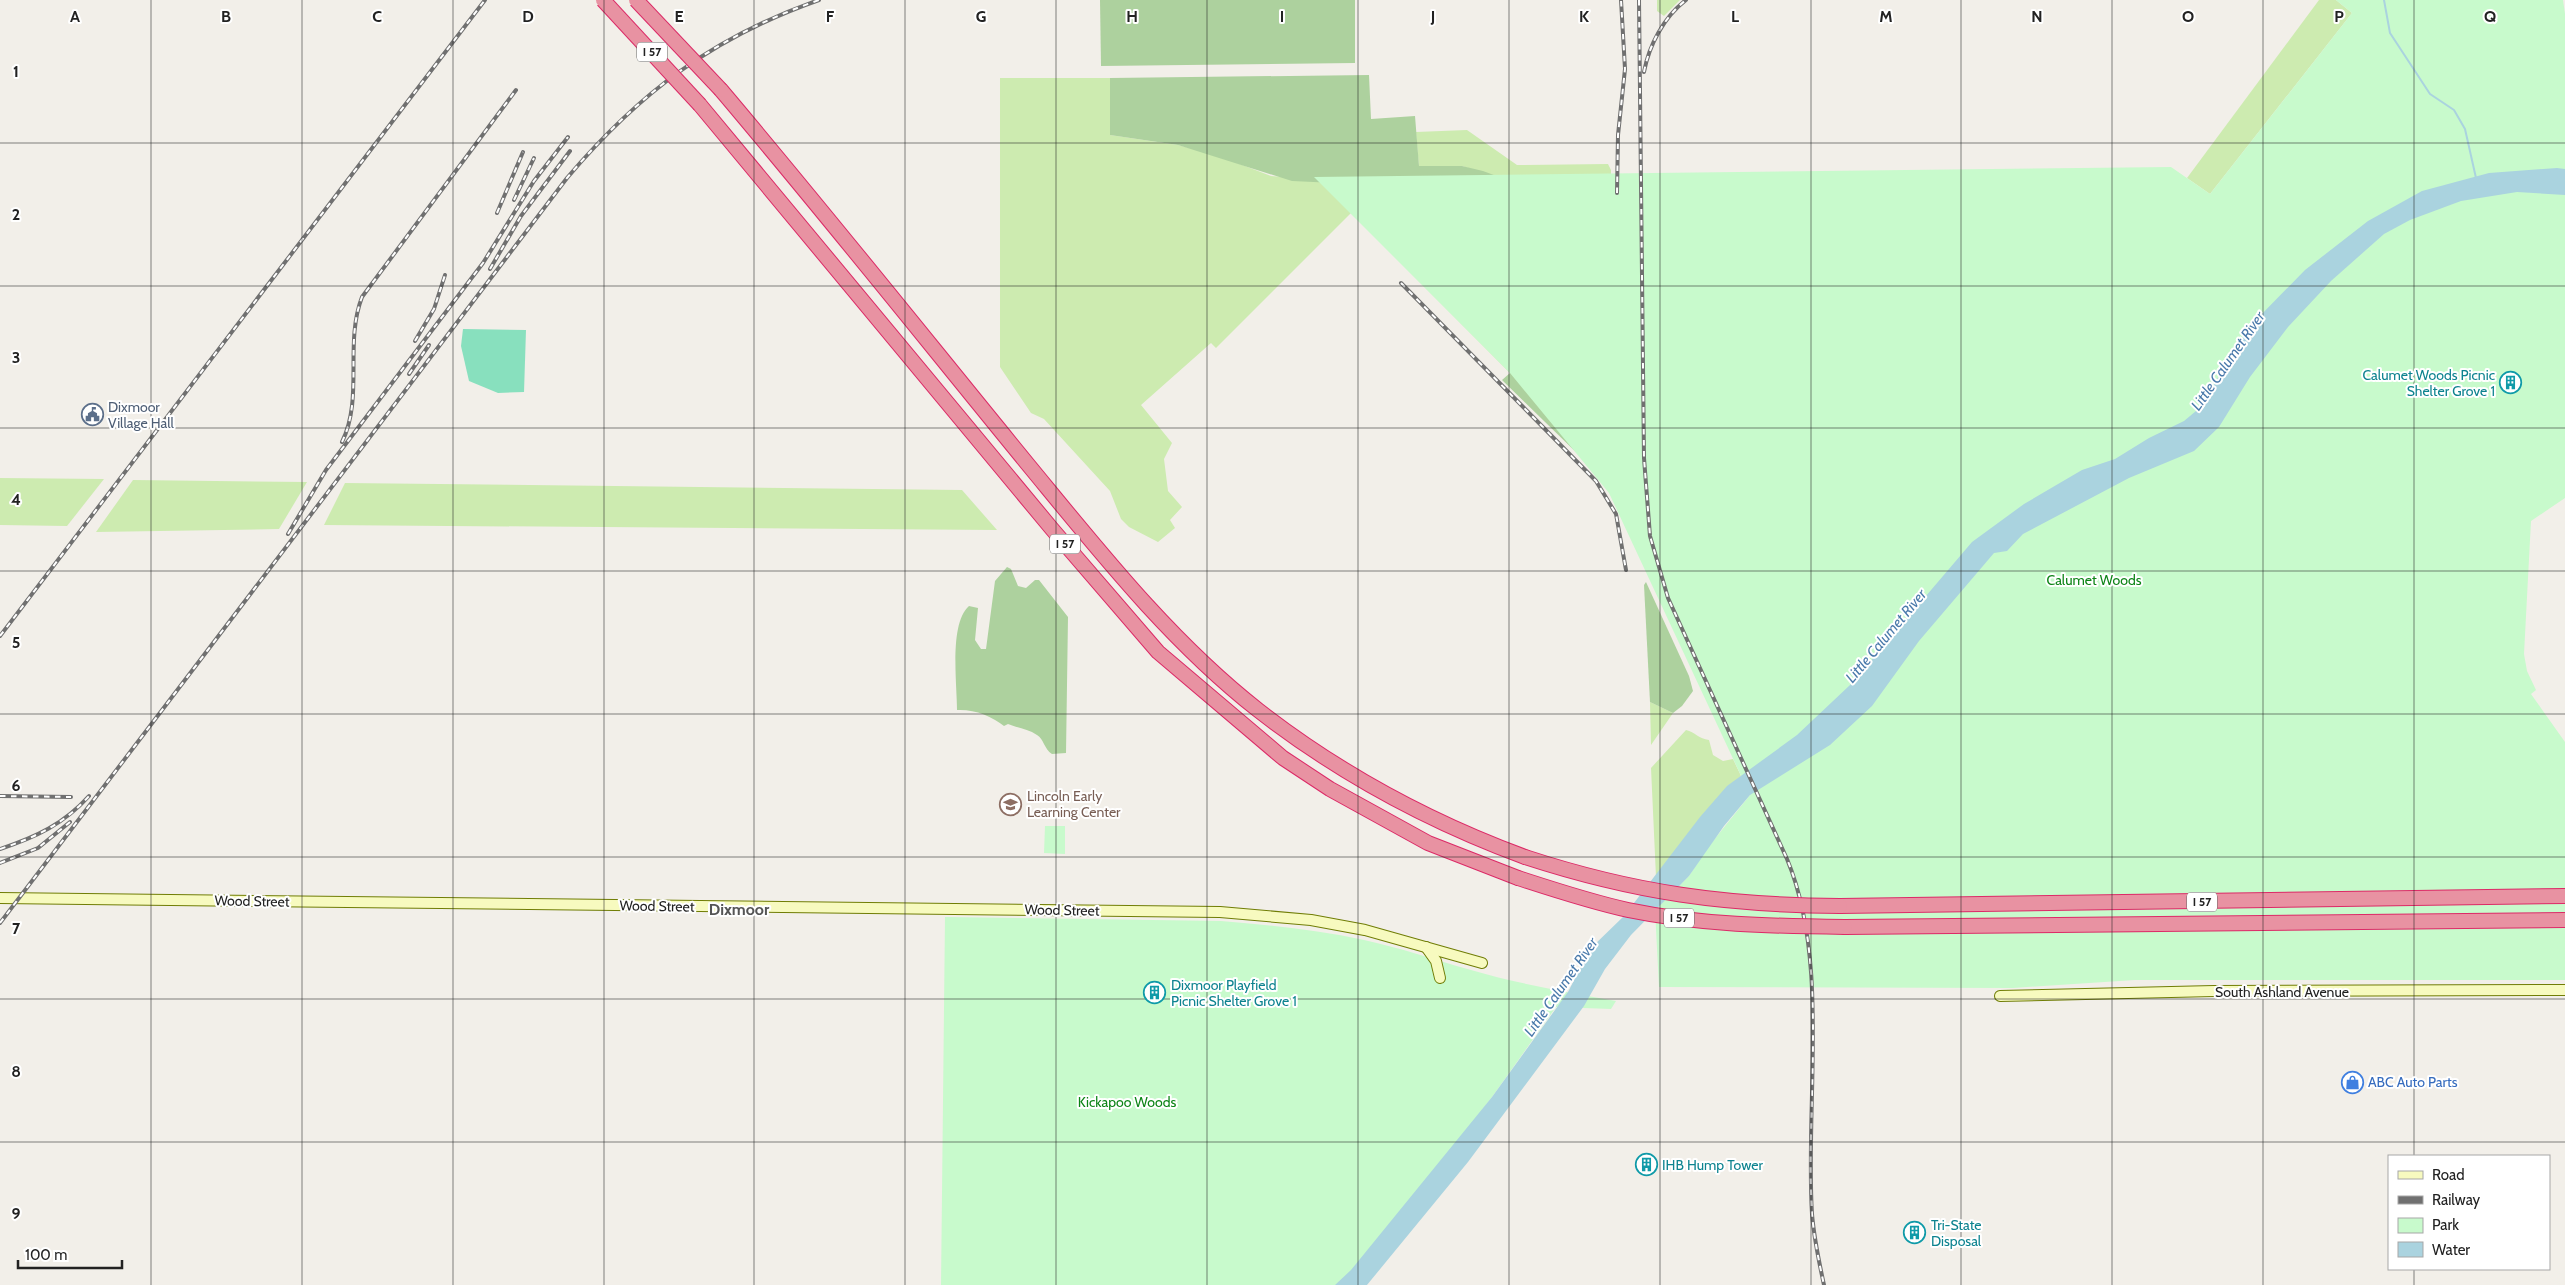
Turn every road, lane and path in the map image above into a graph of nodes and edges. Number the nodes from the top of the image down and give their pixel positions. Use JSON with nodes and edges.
{"nodes":[{"id":1,"x":603,"y":0,"type":"edge"},
{"id":2,"x":636,"y":0,"type":"edge"},
{"id":3,"x":2565,"y":896,"type":"edge"},
{"id":4,"x":0,"y":898,"type":"edge"},
{"id":5,"x":2565,"y":920,"type":"edge"},
{"id":6,"x":1426,"y":947,"type":"junction"},
{"id":7,"x":1482,"y":963,"type":"dead end"},
{"id":8,"x":1440,"y":978,"type":"dead end"},
{"id":9,"x":2565,"y":990,"type":"edge"},
{"id":10,"x":2000,"y":996,"type":"dead end"}],
"edges":[{"from":1,"to":5,"type":"highway","number":"I 57","bridge":true},
{"from":2,"to":3,"type":"highway","number":"I 57","bridge":true},
{"from":4,"to":6,"type":"main road","name":"Wood Street"},
{"from":6,"to":7,"type":"main road","name":"Wood Street"},
{"from":6,"to":8,"type":"main road"},
{"from":9,"to":10,"type":"main road","name":"South Ashland Avenue"}]}
